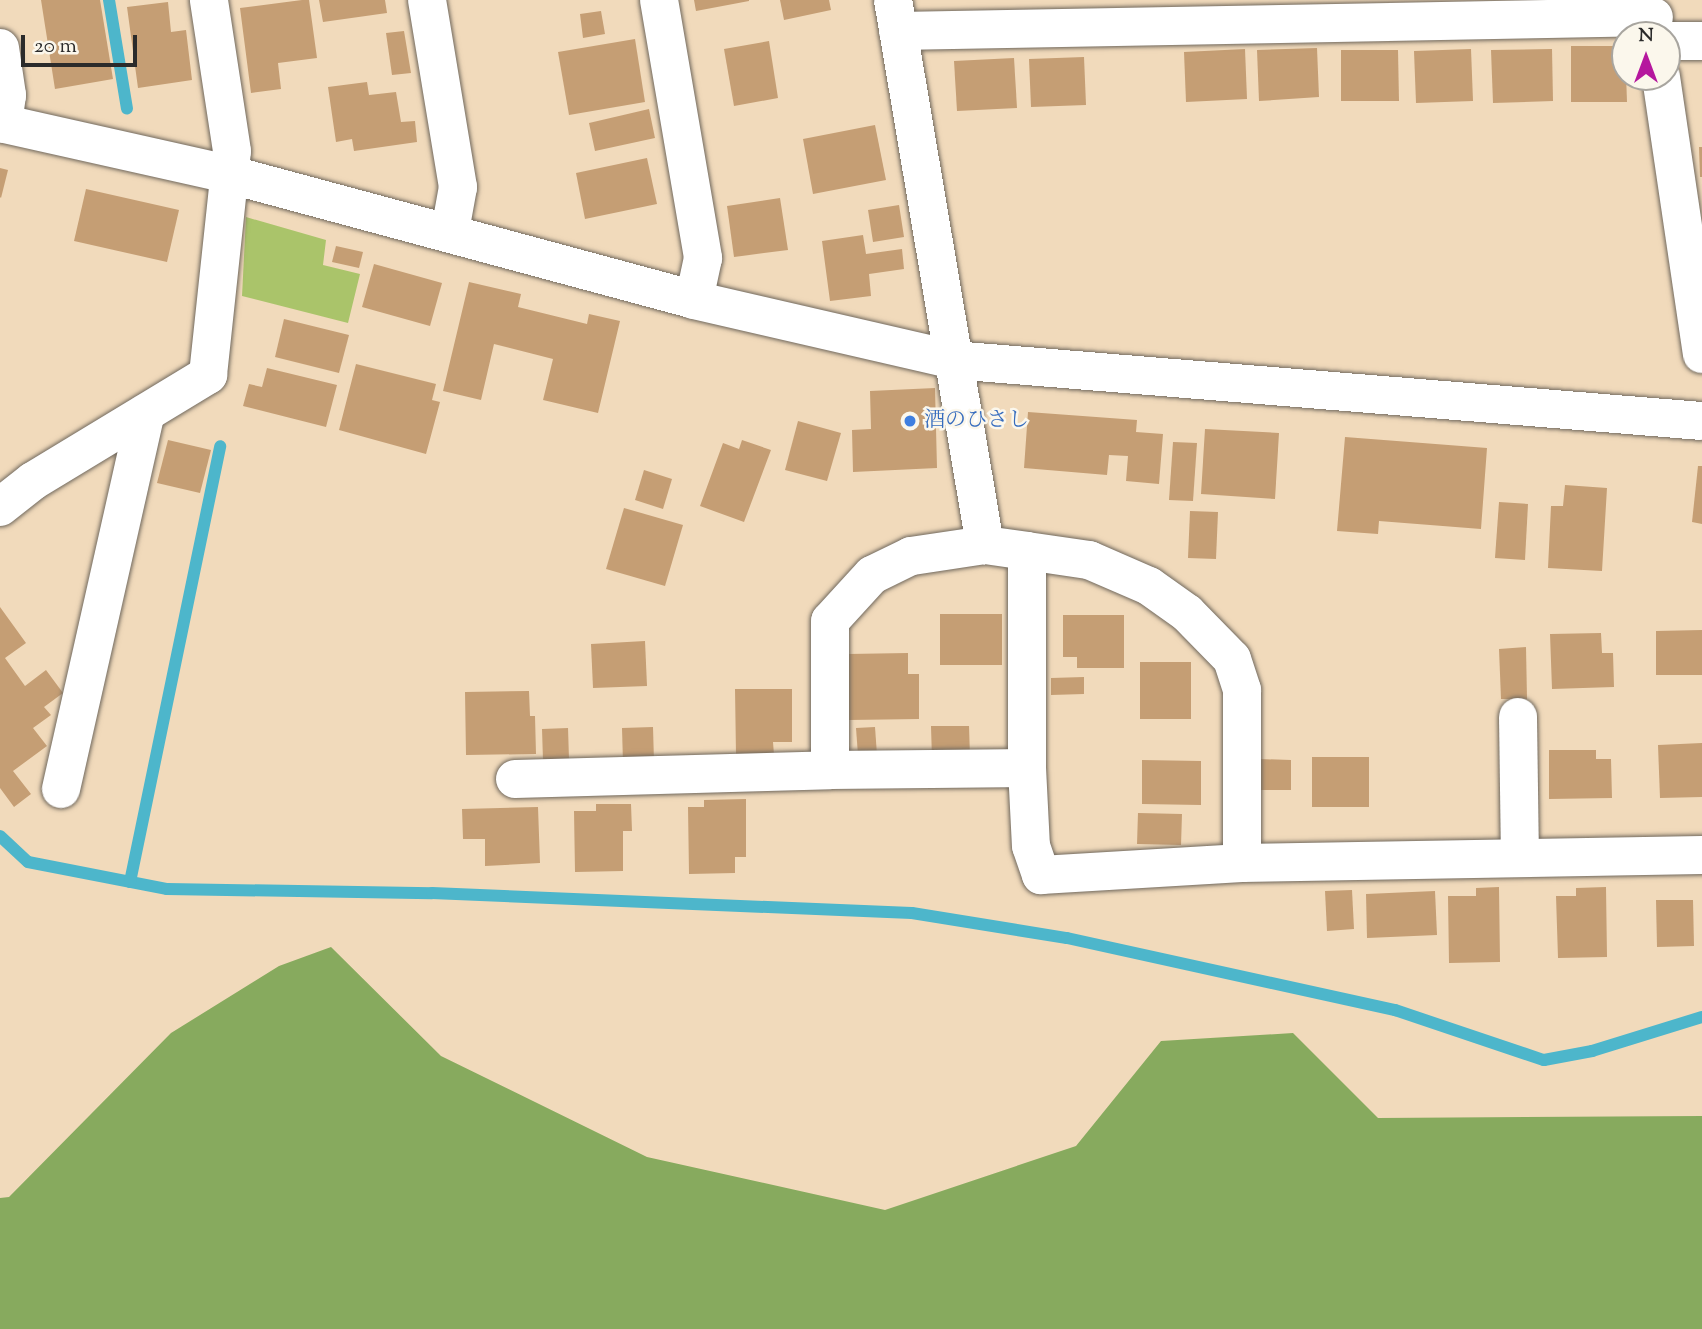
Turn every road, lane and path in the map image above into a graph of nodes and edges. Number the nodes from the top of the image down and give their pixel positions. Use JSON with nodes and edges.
{"nodes":[{"id":1,"x":209,"y":0,"type":"edge"},
{"id":2,"x":427,"y":0,"type":"edge"},
{"id":3,"x":659,"y":0,"type":"edge"},
{"id":4,"x":896,"y":16,"type":"edge"},
{"id":5,"x":1611,"y":23,"type":"edge"},
{"id":6,"x":1681,"y":33,"type":"edge"},
{"id":7,"x":1702,"y":41,"type":"edge"},
{"id":8,"x":0,"y":48,"type":"edge"},
{"id":9,"x":1663,"y":91,"type":"edge"},
{"id":10,"x":2,"y":124,"type":"edge"},
{"id":11,"x":228,"y":174,"type":"junction"},
{"id":12,"x":450,"y":232,"type":"junction"},
{"id":13,"x":694,"y":300,"type":"junction"},
{"id":14,"x":1702,"y":354,"type":"edge"},
{"id":15,"x":953,"y":360,"type":"junction"},
{"id":16,"x":146,"y":413,"type":"junction"},
{"id":17,"x":1702,"y":421,"type":"edge"},
{"id":18,"x":0,"y":507,"type":"edge"},
{"id":19,"x":985,"y":545,"type":"junction"},
{"id":20,"x":1027,"y":551,"type":"junction"},
{"id":21,"x":1518,"y":717,"type":"dead end"},
{"id":22,"x":1027,"y":768,"type":"junction"},
{"id":23,"x":830,"y":770,"type":"junction"},
{"id":24,"x":515,"y":779,"type":"dead end"},
{"id":25,"x":61,"y":789,"type":"dead end"},
{"id":26,"x":1702,"y":855,"type":"edge"},
{"id":27,"x":1520,"y":856,"type":"junction"},
{"id":28,"x":1242,"y":863,"type":"junction"}],
"edges":[{"from":1,"to":11,"type":"street"},
{"from":2,"to":12,"type":"street"},
{"from":3,"to":13,"type":"street"},
{"from":4,"to":5,"type":"street"},
{"from":4,"to":15,"type":"street"},
{"from":6,"to":7,"type":"street"},
{"from":8,"to":10,"type":"street"},
{"from":9,"to":14,"type":"street"},
{"from":10,"to":11,"type":"street"},
{"from":11,"to":12,"type":"street"},
{"from":11,"to":16,"type":"street"},
{"from":12,"to":13,"type":"street"},
{"from":13,"to":15,"type":"street"},
{"from":15,"to":17,"type":"street"},
{"from":15,"to":19,"type":"street"},
{"from":16,"to":18,"type":"street"},
{"from":16,"to":25,"type":"street"},
{"from":19,"to":20,"type":"street"},
{"from":19,"to":23,"type":"street"},
{"from":20,"to":22,"type":"street"},
{"from":20,"to":28,"type":"street"},
{"from":21,"to":27,"type":"street"},
{"from":22,"to":23,"type":"street"},
{"from":22,"to":28,"type":"street"},
{"from":23,"to":24,"type":"street"},
{"from":26,"to":27,"type":"street"},
{"from":27,"to":28,"type":"street"}]}
